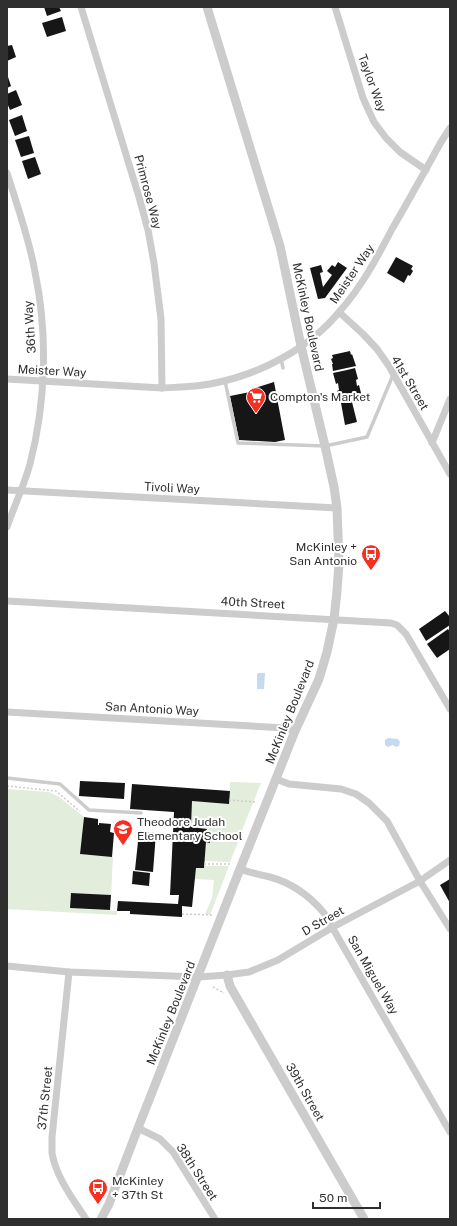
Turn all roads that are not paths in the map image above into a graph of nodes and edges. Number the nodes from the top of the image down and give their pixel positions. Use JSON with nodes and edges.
{"nodes":[{"id":1,"x":81,"y":7,"type":"edge"},
{"id":2,"x":207,"y":7,"type":"edge"},
{"id":3,"x":335,"y":7,"type":"edge"},
{"id":4,"x":450,"y":128,"type":"edge"},
{"id":5,"x":426,"y":170,"type":"junction"},
{"id":6,"x":7,"y":173,"type":"edge"},
{"id":7,"x":339,"y":312,"type":"junction"},
{"id":8,"x":301,"y":346,"type":"junction"},
{"id":9,"x":281,"y":359,"type":"junction"},
{"id":10,"x":283,"y":368,"type":"dead end"},
{"id":11,"x":393,"y":374,"type":"junction"},
{"id":12,"x":7,"y":379,"type":"edge"},
{"id":13,"x":43,"y":381,"type":"junction"},
{"id":14,"x":225,"y":381,"type":"junction"},
{"id":15,"x":162,"y":388,"type":"junction"},
{"id":16,"x":450,"y":399,"type":"edge"},
{"id":17,"x":432,"y":443,"type":"junction"},
{"id":18,"x":325,"y":446,"type":"junction"},
{"id":19,"x":450,"y":474,"type":"edge"},
{"id":20,"x":7,"y":490,"type":"edge"},
{"id":21,"x":20,"y":490,"type":"junction"},
{"id":22,"x":337,"y":508,"type":"junction"},
{"id":23,"x":7,"y":527,"type":"edge"},
{"id":24,"x":7,"y":601,"type":"edge"},
{"id":25,"x":334,"y":619,"type":"junction"},
{"id":26,"x":450,"y":710,"type":"edge"},
{"id":27,"x":7,"y":712,"type":"edge"},
{"id":28,"x":295,"y":730,"type":"junction"},
{"id":29,"x":7,"y":778,"type":"edge"},
{"id":30,"x":276,"y":779,"type":"junction"},
{"id":31,"x":141,"y":813,"type":"dead end"},
{"id":32,"x":450,"y":860,"type":"edge"},
{"id":33,"x":236,"y":867,"type":"junction"},
{"id":34,"x":420,"y":881,"type":"junction"},
{"id":35,"x":333,"y":928,"type":"junction"},
{"id":36,"x":450,"y":929,"type":"edge"},
{"id":37,"x":7,"y":966,"type":"edge"},
{"id":38,"x":69,"y":972,"type":"junction"},
{"id":39,"x":227,"y":976,"type":"junction"},
{"id":40,"x":198,"y":977,"type":"junction"},
{"id":41,"x":138,"y":1128,"type":"junction"},
{"id":42,"x":450,"y":1132,"type":"edge"},
{"id":43,"x":86,"y":1219,"type":"edge"},
{"id":44,"x":101,"y":1219,"type":"edge"},
{"id":45,"x":215,"y":1219,"type":"edge"},
{"id":46,"x":364,"y":1219,"type":"edge"}],
"edges":[{"from":1,"to":15,"type":"street","name":"Primrose Way"},
{"from":2,"to":8,"type":"street","name":"McKinley Boulevard"},
{"from":3,"to":5,"type":"street","name":"Taylor Way"},
{"from":4,"to":5,"type":"street","name":"Meister Way"},
{"from":5,"to":7,"type":"street","name":"Meister Way"},
{"from":6,"to":13,"type":"street","name":"36th Way"},
{"from":7,"to":8,"type":"street","name":"Meister Way"},
{"from":7,"to":11,"type":"street","name":"41st Street"},
{"from":8,"to":9,"type":"street","name":"Meister Way"},
{"from":8,"to":18,"type":"street","name":"McKinley Boulevard"},
{"from":9,"to":10,"type":"lane"},
{"from":9,"to":14,"type":"street","name":"Meister Way"},
{"from":11,"to":17,"type":"street","name":"41st Street"},
{"from":11,"to":18,"type":"lane"},
{"from":12,"to":13,"type":"street","name":"Meister Way"},
{"from":13,"to":15,"type":"street","name":"Meister Way"},
{"from":13,"to":21,"type":"street","name":"36th Way"},
{"from":14,"to":15,"type":"street","name":"Meister Way"},
{"from":14,"to":18,"type":"lane"},
{"from":16,"to":17,"type":"street"},
{"from":17,"to":19,"type":"street","name":"41st Street"},
{"from":18,"to":22,"type":"street","name":"McKinley Boulevard"},
{"from":20,"to":21,"type":"street","name":"Tivoli Way"},
{"from":21,"to":22,"type":"street","name":"Tivoli Way"},
{"from":21,"to":23,"type":"street","name":"36th Way"},
{"from":22,"to":25,"type":"street","name":"McKinley Boulevard"},
{"from":24,"to":25,"type":"street","name":"40th Street"},
{"from":25,"to":26,"type":"street","name":"40th Street"},
{"from":25,"to":28,"type":"street","name":"McKinley Boulevard"},
{"from":27,"to":28,"type":"street","name":"San Antonio Way"},
{"from":28,"to":30,"type":"street","name":"McKinley Boulevard"},
{"from":29,"to":31,"type":"lane"},
{"from":30,"to":33,"type":"street","name":"McKinley Boulevard"},
{"from":30,"to":34,"type":"street"},
{"from":32,"to":34,"type":"street","name":"D Street"},
{"from":33,"to":35,"type":"street","name":"San Miguel Way"},
{"from":33,"to":40,"type":"street","name":"McKinley Boulevard"},
{"from":34,"to":35,"type":"street","name":"D Street"},
{"from":34,"to":36,"type":"street"},
{"from":35,"to":39,"type":"street","name":"D Street"},
{"from":35,"to":42,"type":"street","name":"San Miguel Way"},
{"from":37,"to":38,"type":"street"},
{"from":38,"to":40,"type":"street"},
{"from":38,"to":43,"type":"street","name":"37th Street"},
{"from":39,"to":40,"type":"street","name":"D Street"},
{"from":39,"to":46,"type":"street","name":"39th Street"},
{"from":40,"to":41,"type":"street","name":"McKinley Boulevard"},
{"from":41,"to":44,"type":"street","name":"McKinley Boulevard"},
{"from":41,"to":45,"type":"street","name":"38th Street"}]}
